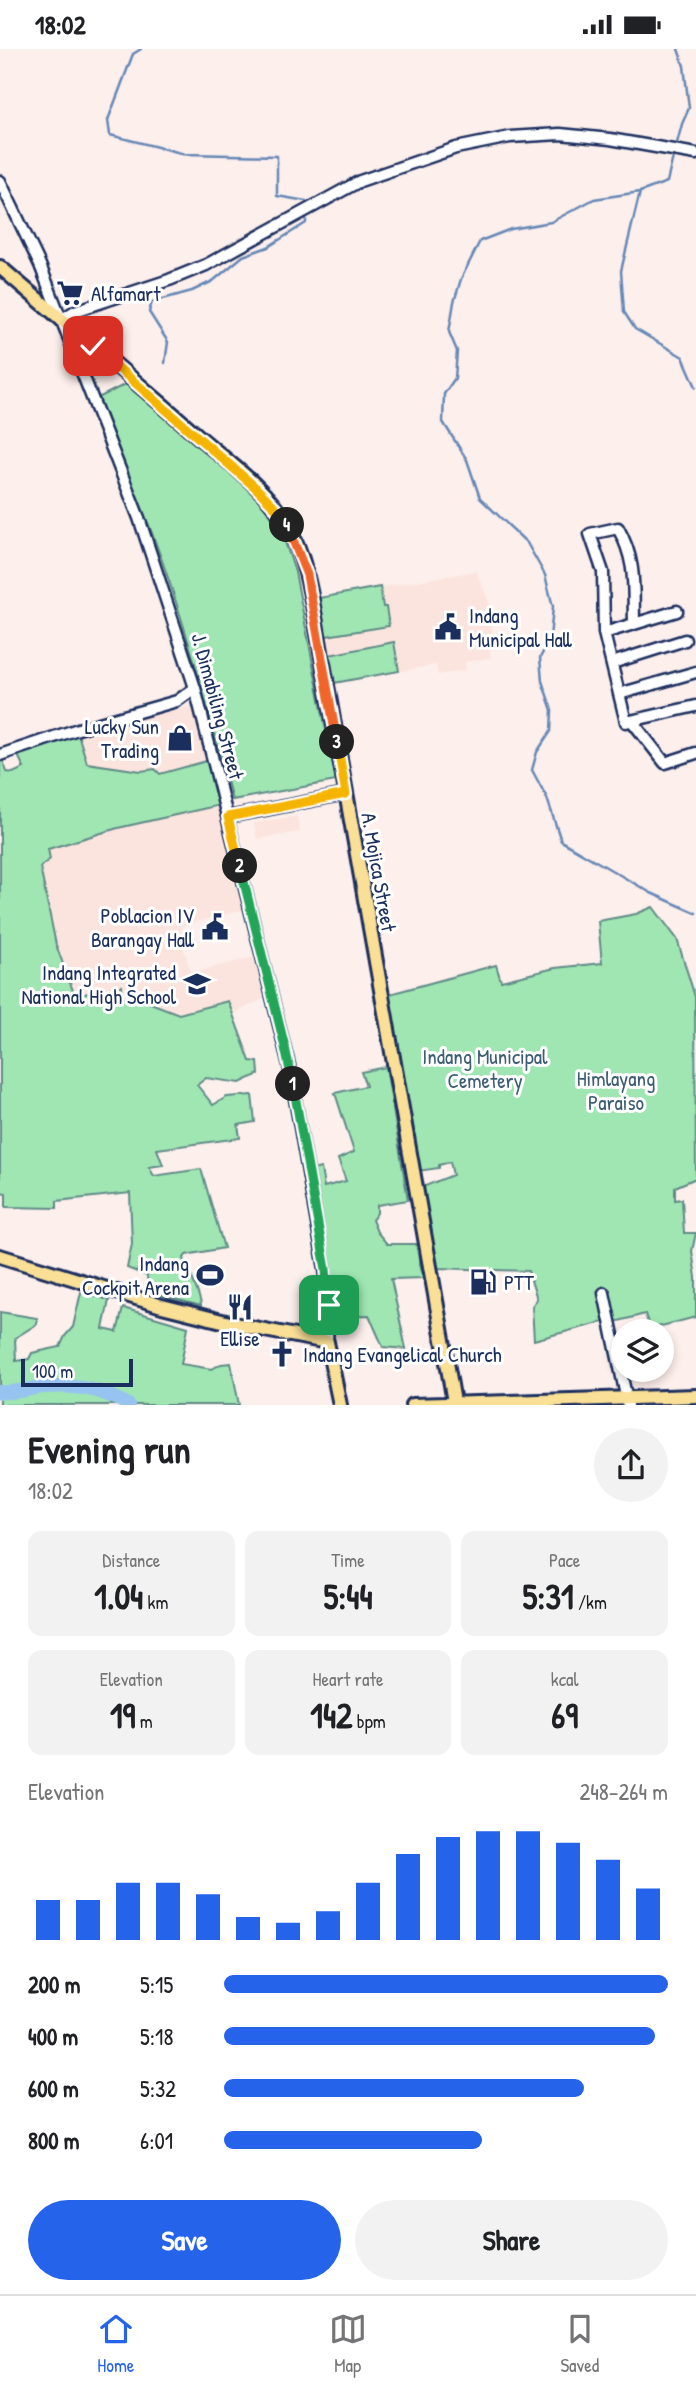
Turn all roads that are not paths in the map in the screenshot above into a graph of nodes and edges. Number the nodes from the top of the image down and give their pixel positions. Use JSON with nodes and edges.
{"nodes":[{"id":1,"x":694,"y":154,"type":"edge"},
{"id":2,"x":0,"y":181,"type":"edge"},
{"id":3,"x":0,"y":267,"type":"edge"},
{"id":4,"x":61,"y":320,"type":"junction"},
{"id":5,"x":677,"y":611,"type":"dead end"},
{"id":6,"x":634,"y":624,"type":"junction"},
{"id":7,"x":604,"y":633,"type":"junction"},
{"id":8,"x":685,"y":640,"type":"dead end"},
{"id":9,"x":612,"y":663,"type":"junction"},
{"id":10,"x":696,"y":672,"type":"edge"},
{"id":11,"x":195,"y":688,"type":"junction"},
{"id":12,"x":619,"y":694,"type":"junction"},
{"id":13,"x":696,"y":706,"type":"edge"},
{"id":14,"x":632,"y":721,"type":"junction"},
{"id":15,"x":696,"y":753,"type":"edge"},
{"id":16,"x":0,"y":755,"type":"edge"},
{"id":17,"x":346,"y":794,"type":"junction"},
{"id":18,"x":228,"y":817,"type":"junction"},
{"id":19,"x":0,"y":1256,"type":"edge"},
{"id":20,"x":604,"y":1293,"type":"dead end"},
{"id":21,"x":327,"y":1342,"type":"junction"},
{"id":22,"x":696,"y":1396,"type":"edge"},
{"id":23,"x":628,"y":1402,"type":"edge"},
{"id":24,"x":553,"y":1403,"type":"edge"},
{"id":25,"x":454,"y":1404,"type":"edge"},
{"id":26,"x":340,"y":1405,"type":"edge"},
{"id":27,"x":412,"y":1405,"type":"edge"}],
"edges":[{"from":1,"to":4,"type":"street"},
{"from":2,"to":4,"type":"street","name":"J. Dimabiling Street"},
{"from":3,"to":4,"type":"main road","name":"A. Mojica Street"},
{"from":4,"to":11,"type":"street","name":"J. Dimabiling Street"},
{"from":4,"to":17,"type":"main road","name":"A. Mojica Street"},
{"from":5,"to":6,"type":"street"},
{"from":6,"to":7,"type":"street"},
{"from":6,"to":7,"type":"street"},
{"from":7,"to":9,"type":"street"},
{"from":8,"to":9,"type":"street"},
{"from":9,"to":12,"type":"street"},
{"from":10,"to":12,"type":"street"},
{"from":11,"to":16,"type":"street"},
{"from":11,"to":18,"type":"street","name":"J. Dimabiling Street"},
{"from":12,"to":14,"type":"street"},
{"from":13,"to":14,"type":"street"},
{"from":14,"to":15,"type":"street"},
{"from":17,"to":18,"type":"street"},
{"from":17,"to":25,"type":"main road","name":"A. Mojica Street"},
{"from":18,"to":21,"type":"street","name":"J. Dimabiling Street"},
{"from":19,"to":21,"type":"main road"},
{"from":20,"to":23,"type":"street"},
{"from":21,"to":26,"type":"main road","name":"J. Dimabiling Street"},
{"from":22,"to":23,"type":"main road"},
{"from":23,"to":24,"type":"main road"},
{"from":24,"to":25,"type":"main road"},
{"from":25,"to":27,"type":"main road"}]}
